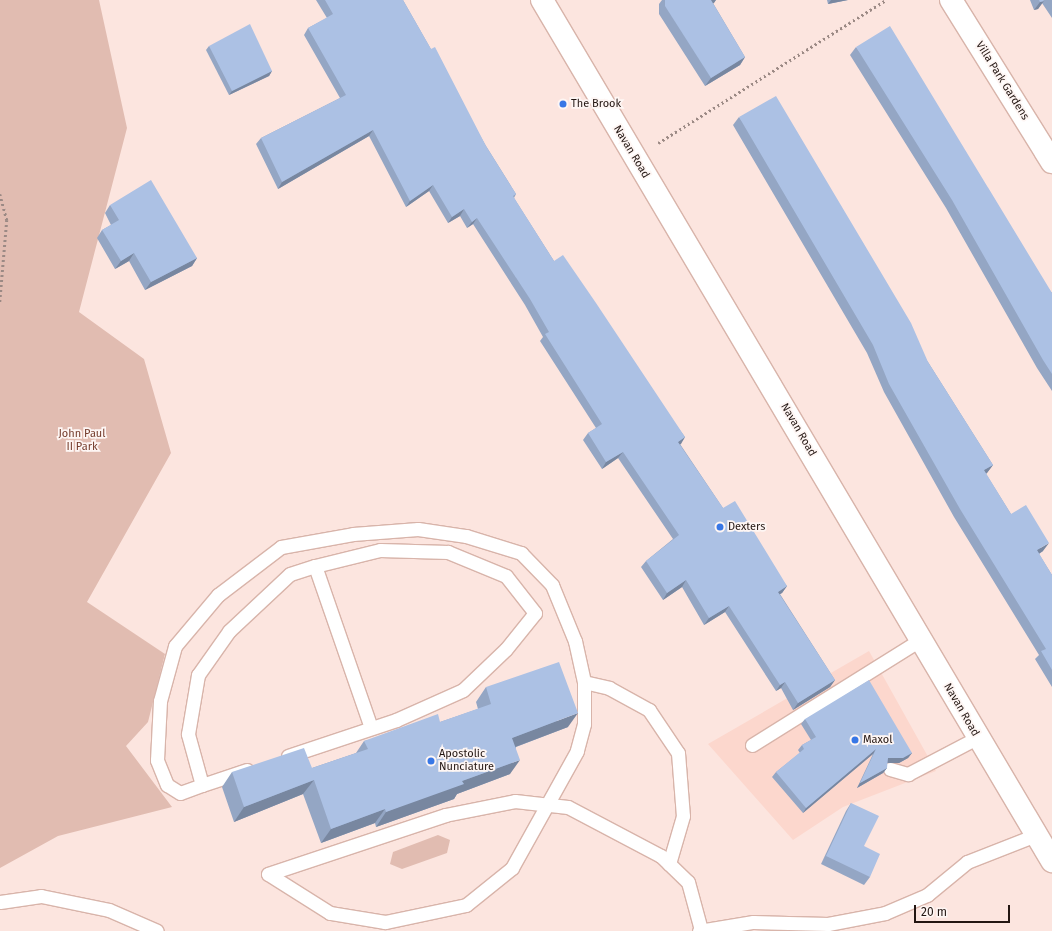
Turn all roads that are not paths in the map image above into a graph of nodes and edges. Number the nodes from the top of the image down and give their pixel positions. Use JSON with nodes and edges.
{"nodes":[{"id":1,"x":542,"y":0,"type":"edge"},
{"id":2,"x":951,"y":0,"type":"edge"},
{"id":3,"x":1052,"y":162,"type":"edge"},
{"id":4,"x":315,"y":566,"type":"junction"},
{"id":5,"x":920,"y":640,"type":"junction"},
{"id":6,"x":584,"y":682,"type":"junction"},
{"id":7,"x":852,"y":683,"type":"junction"},
{"id":8,"x":846,"y":696,"type":"edge"},
{"id":9,"x":371,"y":728,"type":"junction"},
{"id":10,"x":978,"y":738,"type":"junction"},
{"id":11,"x":752,"y":745,"type":"dead end"},
{"id":12,"x":278,"y":759,"type":"edge"},
{"id":13,"x":263,"y":764,"type":"edge"},
{"id":14,"x":890,"y":769,"type":"edge"},
{"id":15,"x":202,"y":785,"type":"junction"},
{"id":16,"x":549,"y":805,"type":"junction"},
{"id":17,"x":1036,"y":834,"type":"junction"},
{"id":18,"x":1052,"y":861,"type":"edge"},
{"id":19,"x":669,"y":864,"type":"junction"},
{"id":20,"x":0,"y":902,"type":"edge"},
{"id":21,"x":157,"y":931,"type":"edge"},
{"id":22,"x":700,"y":931,"type":"edge"}],
"edges":[{"from":1,"to":5,"type":"main road","name":"Navan Road"},
{"from":2,"to":3,"type":"main road","name":"Villa Park Gardens"},
{"from":4,"to":9,"type":"lane"},
{"from":4,"to":9,"type":"lane"},
{"from":4,"to":15,"type":"lane"},
{"from":5,"to":7,"type":"lane"},
{"from":5,"to":10,"type":"main road","name":"Navan Road"},
{"from":6,"to":15,"type":"lane"},
{"from":6,"to":16,"type":"lane"},
{"from":6,"to":19,"type":"lane"},
{"from":7,"to":8,"type":"lane"},
{"from":7,"to":11,"type":"lane"},
{"from":9,"to":12,"type":"lane"},
{"from":10,"to":14,"type":"lane"},
{"from":10,"to":17,"type":"main road","name":"Navan Road"},
{"from":13,"to":15,"type":"lane"},
{"from":16,"to":16,"type":"lane"},
{"from":16,"to":19,"type":"lane"},
{"from":17,"to":18,"type":"main road","name":"Navan Road"},
{"from":17,"to":22,"type":"lane"},
{"from":19,"to":22,"type":"lane"},
{"from":20,"to":21,"type":"lane"}]}
